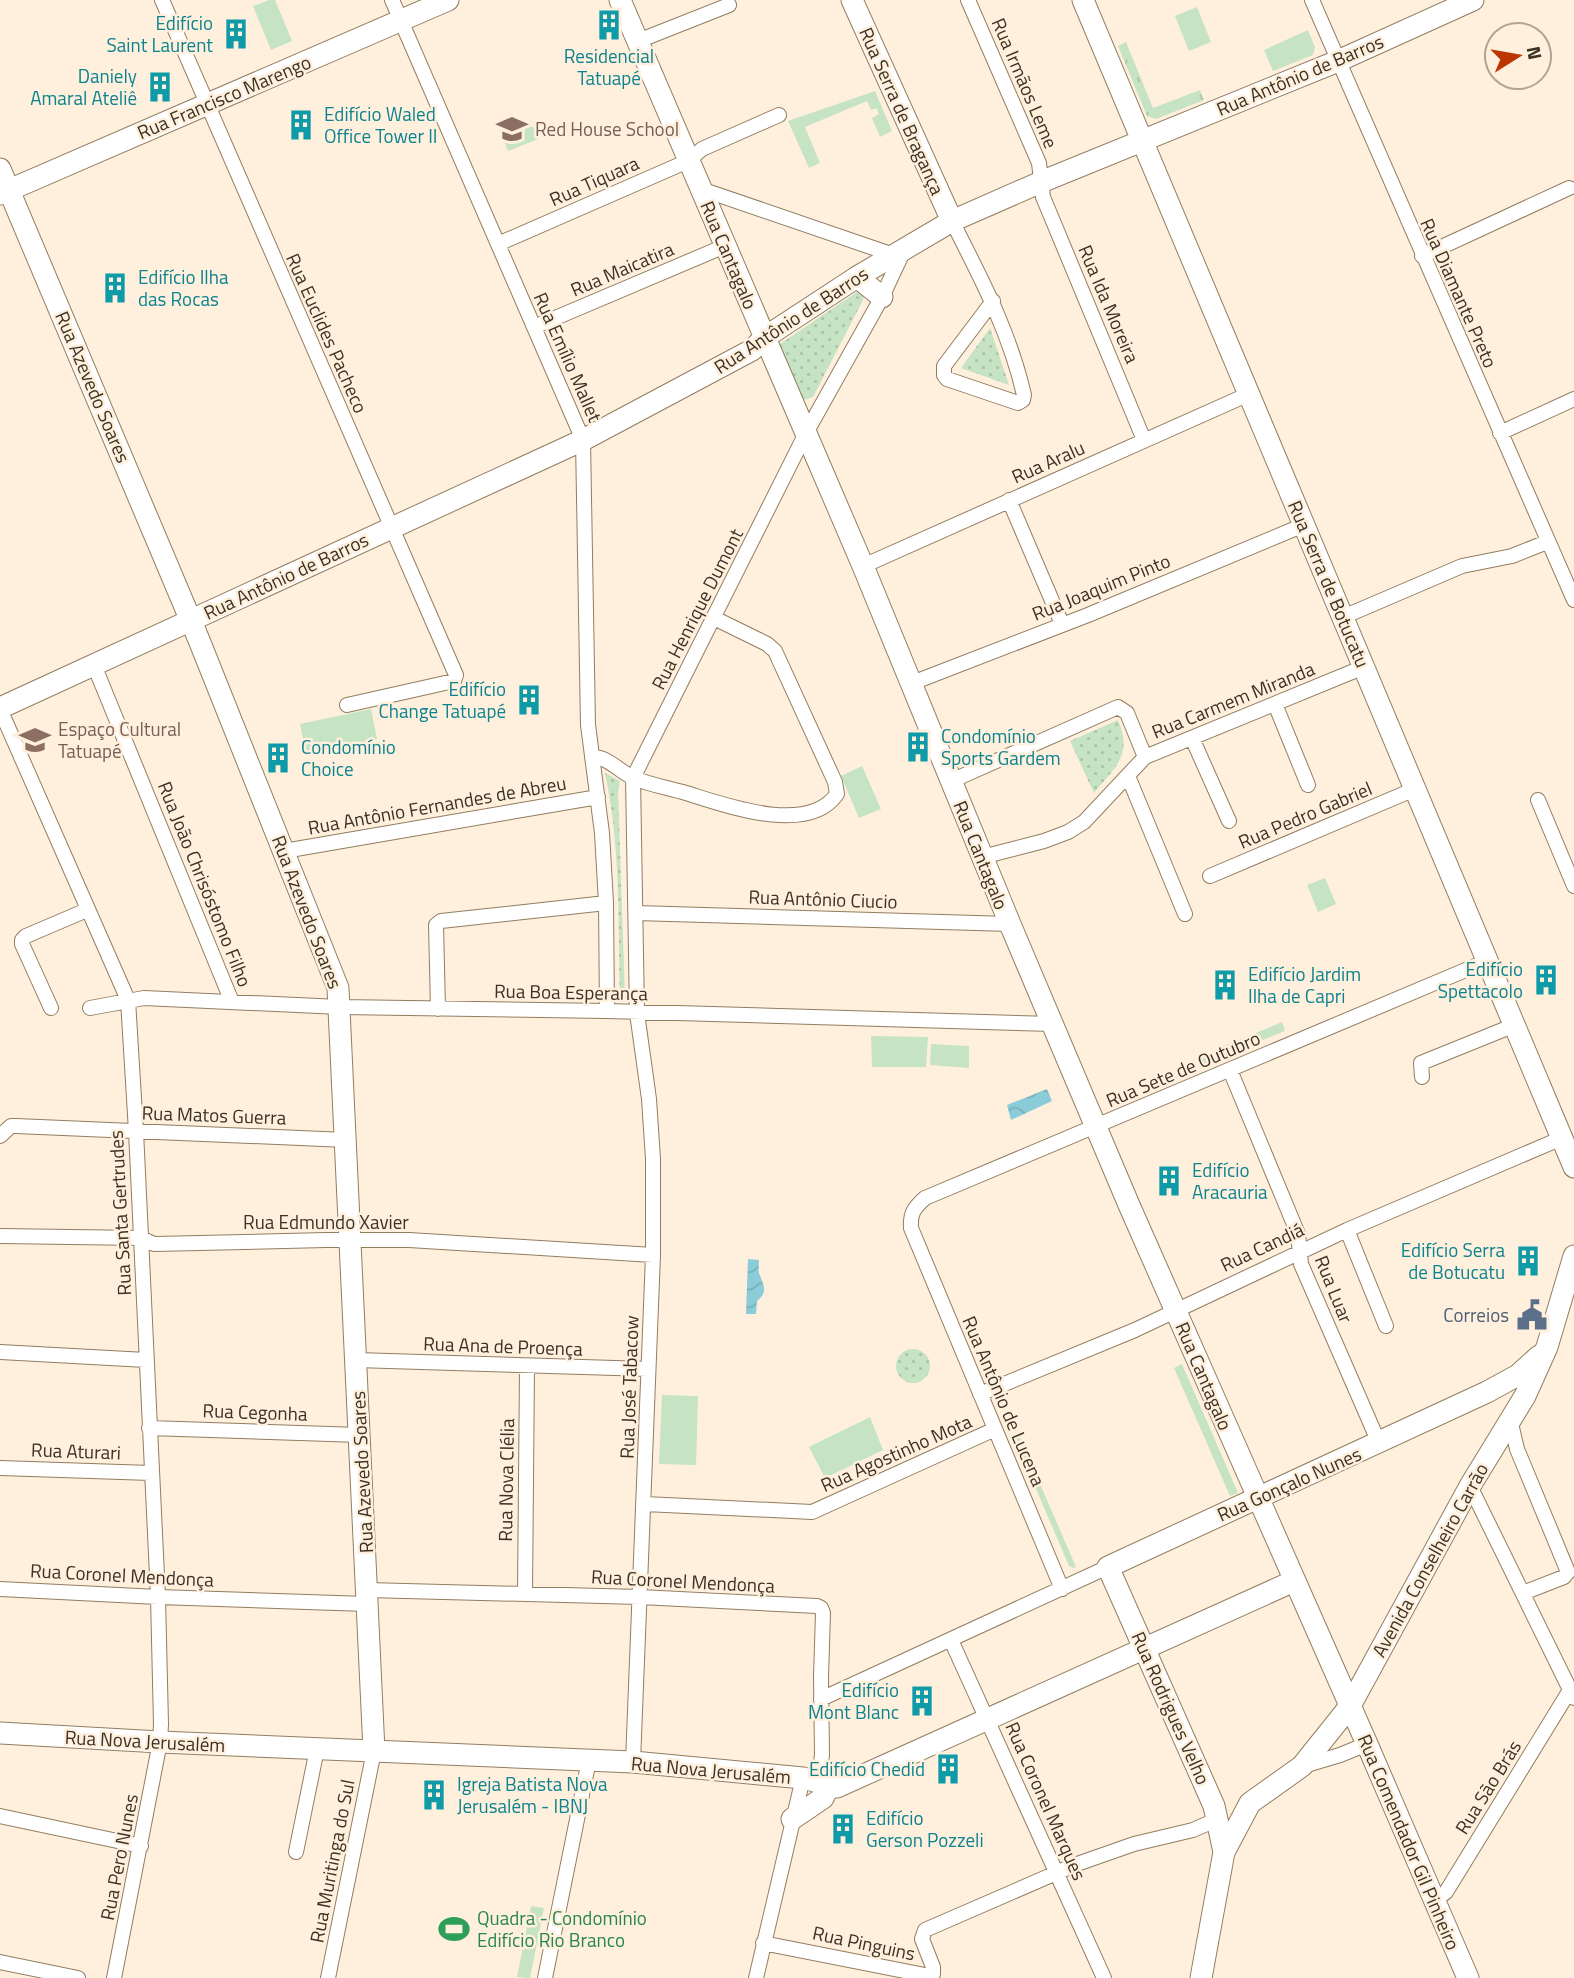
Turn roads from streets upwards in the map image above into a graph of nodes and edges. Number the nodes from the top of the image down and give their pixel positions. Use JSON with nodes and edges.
{"nodes":[{"id":1,"x":162,"y":0,"type":"edge"},
{"id":2,"x":392,"y":0,"type":"edge"},
{"id":3,"x":448,"y":0,"type":"edge"},
{"id":4,"x":620,"y":0,"type":"edge"},
{"id":5,"x":852,"y":0,"type":"edge"},
{"id":6,"x":968,"y":0,"type":"edge"},
{"id":7,"x":1083,"y":0,"type":"edge"},
{"id":8,"x":1312,"y":0,"type":"edge"},
{"id":9,"x":1473,"y":0,"type":"edge"},
{"id":10,"x":729,"y":5,"type":"dead end"},
{"id":11,"x":401,"y":20,"type":"junction"},
{"id":12,"x":638,"y":41,"type":"junction"},
{"id":13,"x":1338,"y":61,"type":"junction"},
{"id":14,"x":206,"y":105,"type":"junction"},
{"id":15,"x":779,"y":115,"type":"dead end"},
{"id":16,"x":1142,"y":140,"type":"junction"},
{"id":17,"x":688,"y":161,"type":"junction"},
{"id":18,"x":0,"y":169,"type":"edge"},
{"id":19,"x":1041,"y":182,"type":"junction"},
{"id":20,"x":701,"y":188,"type":"junction"},
{"id":21,"x":1569,"y":188,"type":"dead end"},
{"id":22,"x":4,"y":192,"type":"edge"},
{"id":23,"x":952,"y":221,"type":"junction"},
{"id":24,"x":498,"y":244,"type":"junction"},
{"id":25,"x":724,"y":246,"type":"junction"},
{"id":26,"x":900,"y":252,"type":"junction"},
{"id":27,"x":1422,"y":256,"type":"junction"},
{"id":28,"x":857,"y":277,"type":"junction"},
{"id":29,"x":882,"y":297,"type":"junction"},
{"id":30,"x":993,"y":301,"type":"junction"},
{"id":31,"x":534,"y":327,"type":"junction"},
{"id":32,"x":764,"y":338,"type":"junction"},
{"id":33,"x":1249,"y":394,"type":"junction"},
{"id":34,"x":1574,"y":399,"type":"edge"},
{"id":35,"x":806,"y":433,"type":"junction"},
{"id":36,"x":1500,"y":433,"type":"junction"},
{"id":37,"x":583,"y":440,"type":"junction"},
{"id":38,"x":1144,"y":440,"type":"junction"},
{"id":39,"x":1009,"y":500,"type":"junction"},
{"id":40,"x":1304,"y":525,"type":"junction"},
{"id":41,"x":392,"y":526,"type":"junction"},
{"id":42,"x":1547,"y":542,"type":"junction"},
{"id":43,"x":863,"y":566,"type":"junction"},
{"id":44,"x":1574,"y":600,"type":"edge"},
{"id":45,"x":1343,"y":617,"type":"junction"},
{"id":46,"x":715,"y":618,"type":"junction"},
{"id":47,"x":191,"y":620,"type":"junction"},
{"id":48,"x":1062,"y":624,"type":"junction"},
{"id":49,"x":94,"y":664,"type":"junction"},
{"id":50,"x":1364,"y":667,"type":"junction"},
{"id":51,"x":912,"y":683,"type":"junction"},
{"id":52,"x":1275,"y":704,"type":"junction"},
{"id":53,"x":347,"y":705,"type":"dead end"},
{"id":54,"x":0,"y":708,"type":"edge"},
{"id":55,"x":1192,"y":738,"type":"junction"},
{"id":56,"x":592,"y":757,"type":"junction"},
{"id":57,"x":1145,"y":757,"type":"junction"},
{"id":58,"x":1128,"y":776,"type":"junction"},
{"id":59,"x":633,"y":778,"type":"junction"},
{"id":60,"x":951,"y":781,"type":"junction"},
{"id":61,"x":1308,"y":785,"type":"dead end"},
{"id":62,"x":1415,"y":789,"type":"junction"},
{"id":63,"x":597,"y":797,"type":"junction"},
{"id":64,"x":1538,"y":800,"type":"dead end"},
{"id":65,"x":1229,"y":821,"type":"dead end"},
{"id":66,"x":284,"y":851,"type":"junction"},
{"id":67,"x":982,"y":857,"type":"junction"},
{"id":68,"x":1210,"y":876,"type":"dead end"},
{"id":69,"x":1574,"y":886,"type":"edge"},
{"id":70,"x":606,"y":904,"type":"junction"},
{"id":71,"x":87,"y":910,"type":"junction"},
{"id":72,"x":636,"y":913,"type":"junction"},
{"id":73,"x":1185,"y":914,"type":"dead end"},
{"id":74,"x":1010,"y":924,"type":"junction"},
{"id":75,"x":1487,"y":961,"type":"junction"},
{"id":76,"x":128,"y":1000,"type":"junction"},
{"id":77,"x":232,"y":1002,"type":"junction"},
{"id":78,"x":340,"y":1007,"type":"junction"},
{"id":79,"x":51,"y":1008,"type":"dead end"},
{"id":80,"x":90,"y":1008,"type":"dead end"},
{"id":81,"x":438,"y":1009,"type":"junction"},
{"id":82,"x":607,"y":1011,"type":"junction"},
{"id":83,"x":637,"y":1013,"type":"junction"},
{"id":84,"x":1052,"y":1024,"type":"junction"},
{"id":85,"x":1515,"y":1026,"type":"junction"},
{"id":86,"x":1230,"y":1070,"type":"junction"},
{"id":87,"x":1422,"y":1077,"type":"dead end"},
{"id":88,"x":1096,"y":1126,"type":"junction"},
{"id":89,"x":136,"y":1131,"type":"junction"},
{"id":90,"x":0,"y":1136,"type":"edge"},
{"id":91,"x":1562,"y":1138,"type":"junction"},
{"id":92,"x":346,"y":1140,"type":"junction"},
{"id":93,"x":1574,"y":1167,"type":"edge"},
{"id":94,"x":911,"y":1228,"type":"joint"},
{"id":95,"x":1347,"y":1230,"type":"junction"},
{"id":96,"x":0,"y":1236,"type":"edge"},
{"id":97,"x":141,"y":1238,"type":"junction"},
{"id":98,"x":351,"y":1240,"type":"junction"},
{"id":99,"x":1300,"y":1251,"type":"junction"},
{"id":100,"x":653,"y":1255,"type":"junction"},
{"id":101,"x":1574,"y":1256,"type":"edge"},
{"id":102,"x":1175,"y":1309,"type":"junction"},
{"id":103,"x":1386,"y":1326,"type":"dead end"},
{"id":104,"x":1547,"y":1347,"type":"junction"},
{"id":105,"x":0,"y":1352,"type":"edge"},
{"id":106,"x":146,"y":1360,"type":"junction"},
{"id":107,"x":356,"y":1360,"type":"junction"},
{"id":108,"x":527,"y":1366,"type":"junction"},
{"id":109,"x":648,"y":1370,"type":"junction"},
{"id":110,"x":1487,"y":1392,"type":"junction"},
{"id":111,"x":980,"y":1394,"type":"junction"},
{"id":112,"x":1510,"y":1419,"type":"junction"},
{"id":113,"x":149,"y":1428,"type":"junction"},
{"id":114,"x":995,"y":1429,"type":"junction"},
{"id":115,"x":360,"y":1435,"type":"junction"},
{"id":116,"x":1379,"y":1443,"type":"junction"},
{"id":117,"x":0,"y":1468,"type":"edge"},
{"id":118,"x":151,"y":1473,"type":"junction"},
{"id":119,"x":1470,"y":1486,"type":"junction"},
{"id":120,"x":1257,"y":1497,"type":"junction"},
{"id":121,"x":645,"y":1503,"type":"junction"},
{"id":122,"x":1104,"y":1573,"type":"junction"},
{"id":123,"x":1294,"y":1581,"type":"junction"},
{"id":124,"x":0,"y":1589,"type":"edge"},
{"id":125,"x":1062,"y":1589,"type":"junction"},
{"id":126,"x":1522,"y":1593,"type":"junction"},
{"id":127,"x":524,"y":1594,"type":"junction"},
{"id":128,"x":158,"y":1597,"type":"junction"},
{"id":129,"x":367,"y":1597,"type":"junction"},
{"id":130,"x":640,"y":1597,"type":"junction"},
{"id":131,"x":951,"y":1640,"type":"junction"},
{"id":132,"x":1143,"y":1647,"type":"junction"},
{"id":133,"x":1572,"y":1694,"type":"edge"},
{"id":134,"x":821,"y":1699,"type":"junction"},
{"id":135,"x":1350,"y":1706,"type":"junction"},
{"id":136,"x":988,"y":1720,"type":"junction"},
{"id":137,"x":0,"y":1733,"type":"edge"},
{"id":138,"x":160,"y":1742,"type":"junction"},
{"id":139,"x":1367,"y":1745,"type":"junction"},
{"id":140,"x":317,"y":1749,"type":"junction"},
{"id":141,"x":374,"y":1751,"type":"junction"},
{"id":142,"x":589,"y":1760,"type":"junction"},
{"id":143,"x":633,"y":1762,"type":"junction"},
{"id":144,"x":1302,"y":1766,"type":"junction"},
{"id":145,"x":817,"y":1783,"type":"junction"},
{"id":146,"x":1250,"y":1803,"type":"junction"},
{"id":147,"x":1216,"y":1812,"type":"junction"},
{"id":148,"x":0,"y":1816,"type":"edge"},
{"id":149,"x":792,"y":1819,"type":"joint"},
{"id":150,"x":141,"y":1846,"type":"junction"},
{"id":151,"x":296,"y":1852,"type":"dead end"},
{"id":152,"x":1224,"y":1852,"type":"junction"},
{"id":153,"x":1057,"y":1872,"type":"junction"},
{"id":154,"x":1434,"y":1901,"type":"junction"},
{"id":155,"x":763,"y":1943,"type":"junction"},
{"id":156,"x":0,"y":1962,"type":"edge"},
{"id":157,"x":78,"y":1978,"type":"edge"},
{"id":158,"x":114,"y":1978,"type":"edge"},
{"id":159,"x":328,"y":1978,"type":"edge"},
{"id":160,"x":545,"y":1978,"type":"edge"},
{"id":161,"x":756,"y":1978,"type":"edge"},
{"id":162,"x":1104,"y":1978,"type":"edge"},
{"id":163,"x":1201,"y":1978,"type":"edge"},
{"id":164,"x":1468,"y":1978,"type":"edge"}],
"edges":[{"from":1,"to":14,"type":"street","name":"Rua Euclides Pacheco"},
{"from":2,"to":11,"type":"street","name":"Rua Emílio Mallet"},
{"from":3,"to":11,"type":"street","name":"Rua Francisco Marengo"},
{"from":4,"to":12,"type":"street","name":"Rua Cantagalo"},
{"from":5,"to":23,"type":"street","name":"Rua Serra de Bragança"},
{"from":6,"to":19,"type":"street","name":"Rua Irmãos Leme"},
{"from":7,"to":16,"type":"street","name":"Rua Serra de Botucatu"},
{"from":8,"to":13,"type":"street","name":"Rua Diamante Preto"},
{"from":9,"to":13,"type":"street","name":"Rua Antônio de Barros"},
{"from":10,"to":12,"type":"street"},
{"from":11,"to":14,"type":"street","name":"Rua Francisco Marengo"},
{"from":11,"to":24,"type":"street","name":"Rua Emílio Mallet"},
{"from":12,"to":17,"type":"street","name":"Rua Cantagalo"},
{"from":13,"to":16,"type":"street","name":"Rua Antônio de Barros"},
{"from":13,"to":27,"type":"street","name":"Rua Diamante Preto"},
{"from":14,"to":22,"type":"street","name":"Rua Francisco Marengo"},
{"from":14,"to":41,"type":"street","name":"Rua Euclides Pacheco"},
{"from":15,"to":17,"type":"street","name":"Rua Tiquara"},
{"from":16,"to":19,"type":"street","name":"Rua Antônio de Barros"},
{"from":16,"to":33,"type":"street","name":"Rua Serra de Botucatu"},
{"from":17,"to":20,"type":"street","name":"Rua Cantagalo"},
{"from":17,"to":24,"type":"street","name":"Rua Tiquara"},
{"from":18,"to":22,"type":"street","name":"Rua Azevedo Soares"},
{"from":19,"to":23,"type":"street","name":"Rua Antônio de Barros"},
{"from":19,"to":38,"type":"street","name":"Rua Ida Moreira"},
{"from":20,"to":25,"type":"street","name":"Rua Cantagalo"},
{"from":20,"to":26,"type":"street"},
{"from":21,"to":27,"type":"street"},
{"from":22,"to":47,"type":"street","name":"Rua Azevedo Soares"},
{"from":23,"to":26,"type":"street","name":"Rua Antônio de Barros"},
{"from":23,"to":30,"type":"street"},
{"from":24,"to":31,"type":"street","name":"Rua Emílio Mallet"},
{"from":25,"to":31,"type":"street","name":"Rua Maicatira"},
{"from":25,"to":32,"type":"street","name":"Rua Cantagalo"},
{"from":26,"to":28,"type":"street","name":"Rua Antônio de Barros"},
{"from":26,"to":29,"type":"street","name":"Rua Henrique Dumont"},
{"from":27,"to":36,"type":"street","name":"Rua Diamante Preto"},
{"from":28,"to":29,"type":"street"},
{"from":28,"to":32,"type":"street","name":"Rua Antônio de Barros"},
{"from":29,"to":35,"type":"street","name":"Rua Henrique Dumont"},
{"from":30,"to":30,"type":"street"},
{"from":31,"to":37,"type":"street","name":"Rua Emílio Mallet"},
{"from":32,"to":35,"type":"street","name":"Rua Cantagalo"},
{"from":32,"to":37,"type":"street","name":"Rua Antônio de Barros"},
{"from":33,"to":38,"type":"street","name":"Rua Aralu"},
{"from":33,"to":40,"type":"street","name":"Rua Serra de Botucatu"},
{"from":34,"to":36,"type":"street"},
{"from":35,"to":43,"type":"street","name":"Rua Cantagalo"},
{"from":35,"to":46,"type":"street","name":"Rua Henrique Dumont"},
{"from":36,"to":42,"type":"street","name":"Rua Diamante Preto"},
{"from":37,"to":41,"type":"street","name":"Rua Antônio de Barros"},
{"from":37,"to":56,"type":"street","name":"Rua Emílio Mallet"},
{"from":38,"to":39,"type":"street","name":"Rua Aralu"},
{"from":39,"to":43,"type":"street","name":"Rua Aralu"},
{"from":39,"to":48,"type":"street"},
{"from":40,"to":45,"type":"street","name":"Rua Serra de Botucatu"},
{"from":40,"to":48,"type":"street","name":"Rua Joaquim Pinto"},
{"from":41,"to":47,"type":"street","name":"Rua Antônio de Barros"},
{"from":41,"to":53,"type":"street","name":"Rua Euclides Pacheco"},
{"from":42,"to":44,"type":"street","name":"Rua Diamante Preto"},
{"from":42,"to":45,"type":"street"},
{"from":43,"to":51,"type":"street","name":"Rua Cantagalo"},
{"from":45,"to":50,"type":"street","name":"Rua Serra de Botucatu"},
{"from":46,"to":59,"type":"street","name":"Rua Henrique Dumont"},
{"from":46,"to":59,"type":"street"},
{"from":47,"to":49,"type":"street","name":"Rua Antônio de Barros"},
{"from":47,"to":66,"type":"street","name":"Rua Azevedo Soares"},
{"from":48,"to":51,"type":"street","name":"Rua Joaquim Pinto"},
{"from":49,"to":54,"type":"street","name":"Rua Antônio de Barros"},
{"from":49,"to":77,"type":"street","name":"Rua João Chrisóstomo Filho"},
{"from":50,"to":52,"type":"street","name":"Rua Carmem Miranda"},
{"from":50,"to":62,"type":"street","name":"Rua Serra de Botucatu"},
{"from":51,"to":60,"type":"street","name":"Rua Cantagalo"},
{"from":52,"to":55,"type":"street","name":"Rua Carmem Miranda"},
{"from":52,"to":61,"type":"street"},
{"from":54,"to":71,"type":"street","name":"Rua Santa Gertrudes"},
{"from":55,"to":57,"type":"street","name":"Rua Carmem Miranda"},
{"from":55,"to":65,"type":"street"},
{"from":56,"to":59,"type":"street"},
{"from":56,"to":63,"type":"street","name":"Rua Emílio Mallet"},
{"from":57,"to":58,"type":"street","name":"Rua Carmem Miranda"},
{"from":57,"to":60,"type":"street"},
{"from":58,"to":67,"type":"street","name":"Rua Carmem Miranda"},
{"from":58,"to":73,"type":"street"},
{"from":59,"to":72,"type":"street","name":"Rua Henrique Dumont"},
{"from":60,"to":67,"type":"street","name":"Rua Cantagalo"},
{"from":62,"to":68,"type":"street","name":"Rua Pedro Gabriel"},
{"from":62,"to":75,"type":"street","name":"Rua Serra de Botucatu"},
{"from":63,"to":66,"type":"street","name":"Rua Antônio Fernandes de Abreu"},
{"from":63,"to":70,"type":"street"},
{"from":64,"to":69,"type":"street"},
{"from":66,"to":78,"type":"street","name":"Rua Azevedo Soares"},
{"from":67,"to":74,"type":"street","name":"Rua Cantagalo"},
{"from":70,"to":81,"type":"street"},
{"from":70,"to":82,"type":"street"},
{"from":71,"to":76,"type":"street","name":"Rua Santa Gertrudes"},
{"from":71,"to":79,"type":"street"},
{"from":72,"to":74,"type":"street","name":"Rua Antônio Ciucio"},
{"from":72,"to":83,"type":"street","name":"Rua Henrique Dumont"},
{"from":74,"to":84,"type":"street","name":"Rua Cantagalo"},
{"from":75,"to":85,"type":"street","name":"Rua Serra de Botucatu"},
{"from":75,"to":86,"type":"street","name":"Rua Sete de Outubro"},
{"from":76,"to":77,"type":"street","name":"Rua Boa Esperança"},
{"from":76,"to":80,"type":"street","name":"Rua Boa Esperança"},
{"from":76,"to":89,"type":"street","name":"Rua Santa Gertrudes"},
{"from":77,"to":78,"type":"street","name":"Rua Boa Esperança"},
{"from":78,"to":81,"type":"street","name":"Rua Boa Esperança"},
{"from":78,"to":92,"type":"street","name":"Rua Azevedo Soares"},
{"from":81,"to":82,"type":"street","name":"Rua Boa Esperança"},
{"from":82,"to":83,"type":"street","name":"Rua Boa Esperança"},
{"from":83,"to":84,"type":"street","name":"Rua Boa Esperança"},
{"from":83,"to":100,"type":"street","name":"Rua José Tabacow"},
{"from":84,"to":88,"type":"street","name":"Rua Cantagalo"},
{"from":85,"to":87,"type":"street"},
{"from":85,"to":91,"type":"street","name":"Rua Serra de Botucatu"},
{"from":86,"to":88,"type":"street","name":"Rua Sete de Outubro"},
{"from":86,"to":99,"type":"street","name":"Rua Luar"},
{"from":88,"to":94,"type":"street","name":"Rua Sete de Outubro"},
{"from":88,"to":102,"type":"street","name":"Rua Cantagalo"},
{"from":89,"to":90,"type":"street","name":"Rua Matos Guerra"},
{"from":89,"to":92,"type":"street","name":"Rua Matos Guerra"},
{"from":89,"to":97,"type":"street","name":"Rua Santa Gertrudes"},
{"from":91,"to":93,"type":"street","name":"Rua Serra de Botucatu"},
{"from":91,"to":95,"type":"street","name":"Rua Candiá"},
{"from":92,"to":98,"type":"street","name":"Rua Azevedo Soares"},
{"from":94,"to":111,"type":"street","name":"Rua Antônio de Lucena"},
{"from":95,"to":99,"type":"street","name":"Rua Candiá"},
{"from":95,"to":103,"type":"street"},
{"from":96,"to":97,"type":"street","name":"Rua Edmundo Xavier"},
{"from":97,"to":98,"type":"street","name":"Rua Edmundo Xavier"},
{"from":97,"to":106,"type":"street","name":"Rua Santa Gertrudes"},
{"from":98,"to":100,"type":"street","name":"Rua Edmundo Xavier"},
{"from":98,"to":107,"type":"street","name":"Rua Azevedo Soares"},
{"from":99,"to":102,"type":"street","name":"Rua Candiá"},
{"from":99,"to":116,"type":"street","name":"Rua Luar"},
{"from":100,"to":109,"type":"street","name":"Rua José Tabacow"},
{"from":101,"to":104,"type":"street","name":"Avenida Conselheiro Carrão"},
{"from":102,"to":111,"type":"street","name":"Rua Candiá"},
{"from":102,"to":120,"type":"street","name":"Rua Cantagalo"},
{"from":104,"to":110,"type":"street","name":"Avenida Conselheiro Carrão"},
{"from":104,"to":112,"type":"street","name":"Avenida Conselheiro Carrão"},
{"from":105,"to":106,"type":"street"},
{"from":106,"to":113,"type":"street","name":"Rua Santa Gertrudes"},
{"from":107,"to":108,"type":"street","name":"Rua Ana de Proença"},
{"from":107,"to":115,"type":"street","name":"Rua Azevedo Soares"},
{"from":108,"to":109,"type":"street","name":"Rua Ana de Proença"},
{"from":108,"to":127,"type":"street","name":"Rua Nova Clélia"},
{"from":109,"to":121,"type":"street","name":"Rua José Tabacow"},
{"from":110,"to":112,"type":"street"},
{"from":110,"to":116,"type":"street","name":"Rua Gonçalo Nunes"},
{"from":111,"to":114,"type":"street","name":"Rua Antônio de Lucena"},
{"from":112,"to":119,"type":"street","name":"Avenida Conselheiro Carrão"},
{"from":112,"to":126,"type":"street"},
{"from":113,"to":115,"type":"street","name":"Rua Cegonha"},
{"from":113,"to":118,"type":"street","name":"Rua Santa Gertrudes"},
{"from":114,"to":121,"type":"street","name":"Rua Agostinho Mota"},
{"from":114,"to":125,"type":"street","name":"Rua Antônio de Lucena"},
{"from":115,"to":129,"type":"street","name":"Rua Azevedo Soares"},
{"from":116,"to":120,"type":"street","name":"Rua Gonçalo Nunes"},
{"from":117,"to":118,"type":"street","name":"Rua Aturari"},
{"from":118,"to":128,"type":"street","name":"Rua Santa Gertrudes"},
{"from":119,"to":126,"type":"street"},
{"from":119,"to":135,"type":"street","name":"Avenida Conselheiro Carrão"},
{"from":120,"to":122,"type":"street","name":"Rua Gonçalo Nunes"},
{"from":120,"to":123,"type":"street","name":"Rua Cantagalo"},
{"from":121,"to":130,"type":"street","name":"Rua José Tabacow"},
{"from":122,"to":125,"type":"street","name":"Rua Gonçalo Nunes"},
{"from":122,"to":132,"type":"street","name":"Rua Rodrigues Velho"},
{"from":123,"to":132,"type":"street","name":"Rua Nova Jerusalém"},
{"from":123,"to":135,"type":"street","name":"Rua Cantagalo"},
{"from":124,"to":128,"type":"street","name":"Rua Coronel Mendonça"},
{"from":125,"to":131,"type":"street","name":"Rua Gonçalo Nunes"},
{"from":126,"to":133,"type":"street"},
{"from":127,"to":129,"type":"street","name":"Rua Coronel Mendonça"},
{"from":127,"to":130,"type":"street","name":"Rua Coronel Mendonça"},
{"from":128,"to":129,"type":"street","name":"Rua Coronel Mendonça"},
{"from":128,"to":138,"type":"street","name":"Rua Santa Gertrudes"},
{"from":129,"to":141,"type":"street","name":"Rua Azevedo Soares"},
{"from":130,"to":134,"type":"street","name":"Rua Coronel Mendonça"},
{"from":130,"to":143,"type":"street","name":"Rua José Tabacow"},
{"from":131,"to":134,"type":"street","name":"Rua Gonçalo Nunes"},
{"from":131,"to":136,"type":"street","name":"Rua Coronel Marques"},
{"from":132,"to":136,"type":"street","name":"Rua Nova Jerusalém"},
{"from":132,"to":147,"type":"street","name":"Rua Rodrigues Velho"},
{"from":133,"to":154,"type":"street","name":"Rua São Brás"},
{"from":134,"to":145,"type":"street","name":"Rua Coronel Mendonça"},
{"from":135,"to":139,"type":"street","name":"Rua Comendador Gil Pinheiro"},
{"from":135,"to":144,"type":"street","name":"Avenida Conselheiro Carrão"},
{"from":136,"to":145,"type":"street","name":"Rua Nova Jerusalém"},
{"from":136,"to":153,"type":"street","name":"Rua Coronel Marques"},
{"from":137,"to":138,"type":"street","name":"Rua Nova Jerusalém"},
{"from":138,"to":140,"type":"street","name":"Rua Nova Jerusalém"},
{"from":138,"to":150,"type":"street","name":"Rua Pero Nunes"},
{"from":139,"to":144,"type":"street","name":"Avenida Conselheiro Carrão"},
{"from":139,"to":154,"type":"street","name":"Rua Comendador Gil Pinheiro"},
{"from":140,"to":141,"type":"street","name":"Rua Nova Jerusalém"},
{"from":140,"to":151,"type":"street"},
{"from":141,"to":142,"type":"street","name":"Rua Nova Jerusalém"},
{"from":141,"to":159,"type":"street","name":"Rua Muritinga do Sul"},
{"from":142,"to":143,"type":"street","name":"Rua Nova Jerusalém"},
{"from":142,"to":160,"type":"street"},
{"from":143,"to":145,"type":"street","name":"Rua Nova Jerusalém"},
{"from":144,"to":146,"type":"street","name":"Avenida Conselheiro Carrão"},
{"from":145,"to":149,"type":"street"},
{"from":146,"to":147,"type":"street"},
{"from":146,"to":152,"type":"street","name":"Avenida Conselheiro Carrão"},
{"from":147,"to":152,"type":"street","name":"Rua Rodrigues Velho"},
{"from":147,"to":153,"type":"street"},
{"from":148,"to":150,"type":"street"},
{"from":149,"to":155,"type":"street"},
{"from":150,"to":158,"type":"street","name":"Rua Pero Nunes"},
{"from":152,"to":163,"type":"street","name":"Avenida Conselheiro Carrão"},
{"from":153,"to":155,"type":"street","name":"Rua Pinguins"},
{"from":153,"to":162,"type":"street","name":"Rua Coronel Marques"},
{"from":154,"to":164,"type":"street","name":"Rua Comendador Gil Pinheiro"},
{"from":155,"to":161,"type":"street"},
{"from":156,"to":157,"type":"street"}]}
